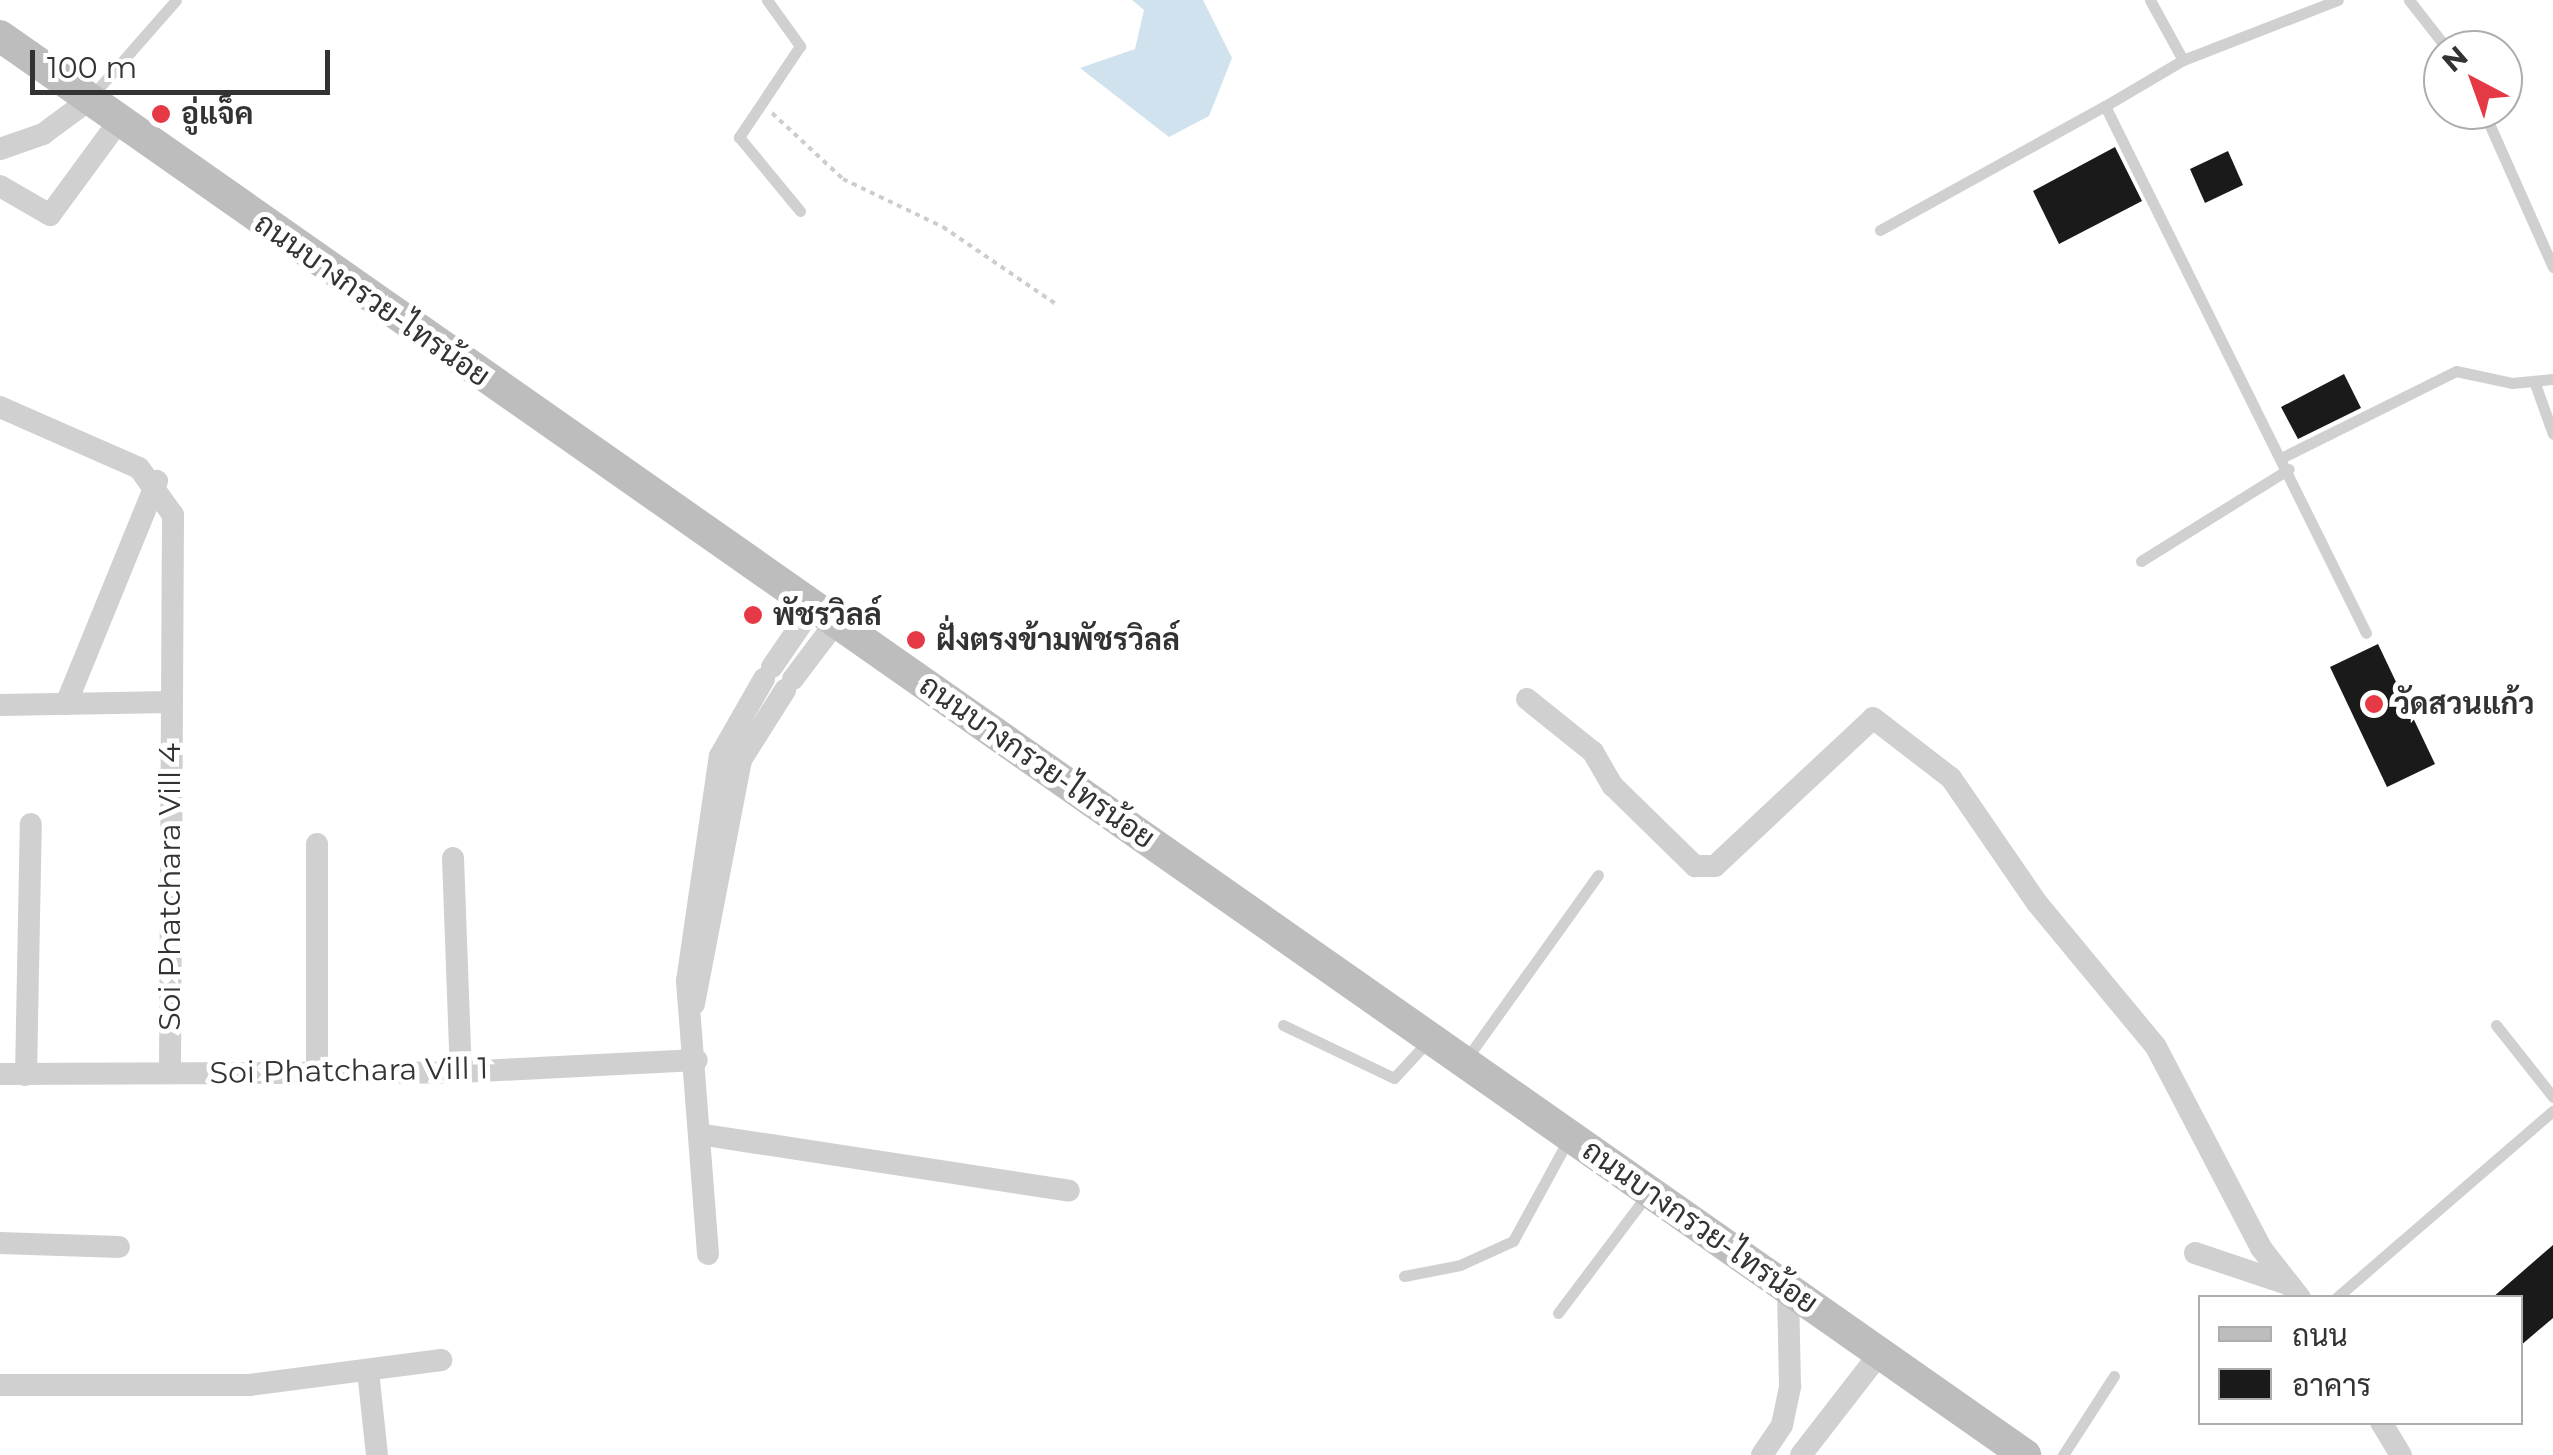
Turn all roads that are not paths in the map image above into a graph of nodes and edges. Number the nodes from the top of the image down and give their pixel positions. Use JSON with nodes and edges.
{"nodes":[{"id":1,"x":176,"y":0,"type":"edge"},
{"id":2,"x":767,"y":0,"type":"edge"},
{"id":3,"x":2150,"y":0,"type":"edge"},
{"id":4,"x":2338,"y":0,"type":"edge"},
{"id":5,"x":2409,"y":0,"type":"edge"},
{"id":6,"x":2432,"y":30,"type":"edge"},
{"id":7,"x":0,"y":36,"type":"edge"},
{"id":8,"x":2183,"y":60,"type":"junction"},
{"id":9,"x":89,"y":100,"type":"junction"},
{"id":10,"x":2106,"y":106,"type":"junction"},
{"id":11,"x":118,"y":121,"type":"junction"},
{"id":12,"x":2492,"y":130,"type":"edge"},
{"id":13,"x":0,"y":149,"type":"edge"},
{"id":14,"x":0,"y":186,"type":"edge"},
{"id":15,"x":800,"y":211,"type":"dead end"},
{"id":16,"x":1880,"y":230,"type":"dead end"},
{"id":17,"x":2553,"y":267,"type":"edge"},
{"id":18,"x":2553,"y":379,"type":"edge"},
{"id":19,"x":2534,"y":381,"type":"junction"},
{"id":20,"x":0,"y":407,"type":"edge"},
{"id":21,"x":2553,"y":434,"type":"edge"},
{"id":22,"x":2286,"y":463,"type":"junction"},
{"id":23,"x":157,"y":481,"type":"junction"},
{"id":24,"x":2142,"y":561,"type":"dead end"},
{"id":25,"x":822,"y":618,"type":"junction"},
{"id":26,"x":2366,"y":632,"type":"dead end"},
{"id":27,"x":1527,"y":699,"type":"dead end"},
{"id":28,"x":171,"y":702,"type":"junction"},
{"id":29,"x":66,"y":704,"type":"junction"},
{"id":30,"x":0,"y":705,"type":"edge"},
{"id":31,"x":31,"y":824,"type":"dead end"},
{"id":32,"x":317,"y":844,"type":"dead end"},
{"id":33,"x":453,"y":858,"type":"dead end"},
{"id":34,"x":1598,"y":875,"type":"dead end"},
{"id":35,"x":1283,"y":1025,"type":"dead end"},
{"id":36,"x":2496,"y":1025,"type":"dead end"},
{"id":37,"x":1431,"y":1038,"type":"junction"},
{"id":38,"x":697,"y":1060,"type":"junction"},
{"id":39,"x":1465,"y":1062,"type":"junction"},
{"id":40,"x":170,"y":1072,"type":"junction"},
{"id":41,"x":461,"y":1072,"type":"junction"},
{"id":42,"x":317,"y":1073,"type":"junction"},
{"id":43,"x":0,"y":1074,"type":"edge"},
{"id":44,"x":26,"y":1075,"type":"junction"},
{"id":45,"x":2553,"y":1097,"type":"edge"},
{"id":46,"x":2553,"y":1111,"type":"edge"},
{"id":47,"x":704,"y":1136,"type":"junction"},
{"id":48,"x":1570,"y":1136,"type":"junction"},
{"id":49,"x":1070,"y":1190,"type":"dead end"},
{"id":50,"x":1649,"y":1191,"type":"junction"},
{"id":51,"x":0,"y":1244,"type":"edge"},
{"id":52,"x":119,"y":1246,"type":"dead end"},
{"id":53,"x":2195,"y":1253,"type":"dead end"},
{"id":54,"x":708,"y":1254,"type":"dead end"},
{"id":55,"x":1404,"y":1276,"type":"dead end"},
{"id":56,"x":1788,"y":1288,"type":"junction"},
{"id":57,"x":2295,"y":1291,"type":"edge"},
{"id":58,"x":2339,"y":1295,"type":"edge"},
{"id":59,"x":1558,"y":1313,"type":"dead end"},
{"id":60,"x":1880,"y":1353,"type":"junction"},
{"id":61,"x":441,"y":1360,"type":"dead end"},
{"id":62,"x":368,"y":1371,"type":"junction"},
{"id":63,"x":2114,"y":1376,"type":"dead end"},
{"id":64,"x":0,"y":1386,"type":"edge"},
{"id":65,"x":1782,"y":1425,"type":"junction"},
{"id":66,"x":2383,"y":1425,"type":"edge"},
{"id":67,"x":1804,"y":1449,"type":"edge"},
{"id":68,"x":2007,"y":1450,"type":"edge"},
{"id":69,"x":377,"y":1455,"type":"edge"},
{"id":70,"x":1762,"y":1455,"type":"edge"},
{"id":71,"x":2063,"y":1455,"type":"edge"},
{"id":72,"x":2401,"y":1455,"type":"edge"}],
"edges":[{"from":1,"to":9,"type":"lane"},
{"from":2,"to":15,"type":"lane"},
{"from":3,"to":8,"type":"lane"},
{"from":4,"to":8,"type":"lane"},
{"from":5,"to":6,"type":"lane"},
{"from":7,"to":9,"type":"main road","name":"ถนนบางกรวย-ไทรน้อย"},
{"from":8,"to":10,"type":"lane"},
{"from":9,"to":11,"type":"main road","name":"ถนนบางกรวย-ไทรน้อย"},
{"from":9,"to":13,"type":"street"},
{"from":10,"to":16,"type":"lane"},
{"from":10,"to":22,"type":"lane"},
{"from":11,"to":14,"type":"street"},
{"from":11,"to":25,"type":"main road","name":"ถนนบางกรวย-ไทรน้อย"},
{"from":12,"to":17,"type":"lane"},
{"from":18,"to":19,"type":"lane"},
{"from":19,"to":21,"type":"lane"},
{"from":19,"to":22,"type":"lane"},
{"from":20,"to":23,"type":"street"},
{"from":22,"to":24,"type":"lane"},
{"from":22,"to":26,"type":"lane"},
{"from":23,"to":28,"type":"street","name":"Soi Phatchara Vill 4"},
{"from":23,"to":29,"type":"street"},
{"from":25,"to":37,"type":"main road","name":"ถนนบางกรวย-ไทรน้อย"},
{"from":25,"to":38,"type":"street"},
{"from":27,"to":57,"type":"street"},
{"from":28,"to":29,"type":"street","name":"Soi Phatchara Vill 4"},
{"from":28,"to":40,"type":"street","name":"Soi Phatchara Vill 4"},
{"from":29,"to":30,"type":"street","name":"Soi Phatchara Vill 4"},
{"from":31,"to":44,"type":"street"},
{"from":32,"to":42,"type":"street"},
{"from":33,"to":41,"type":"street"},
{"from":34,"to":39,"type":"lane"},
{"from":35,"to":37,"type":"lane"},
{"from":36,"to":45,"type":"lane"},
{"from":37,"to":39,"type":"main road","name":"ถนนบางกรวย-ไทรน้อย"},
{"from":38,"to":41,"type":"street","name":"Soi Phatchara Vill 1"},
{"from":38,"to":47,"type":"street"},
{"from":39,"to":48,"type":"main road","name":"ถนนบางกรวย-ไทรน้อย"},
{"from":40,"to":42,"type":"street","name":"Soi Phatchara Vill 1"},
{"from":40,"to":44,"type":"street","name":"Soi Phatchara Vill 1"},
{"from":41,"to":42,"type":"street","name":"Soi Phatchara Vill 1"},
{"from":43,"to":44,"type":"street","name":"Soi Phatchara Vill 1"},
{"from":46,"to":58,"type":"lane"},
{"from":47,"to":49,"type":"street"},
{"from":47,"to":54,"type":"street"},
{"from":48,"to":50,"type":"main road","name":"ถนนบางกรวย-ไทรน้อย"},
{"from":48,"to":55,"type":"lane"},
{"from":50,"to":56,"type":"main road","name":"ถนนบางกรวย-ไทรน้อย"},
{"from":50,"to":59,"type":"lane"},
{"from":51,"to":52,"type":"street"},
{"from":53,"to":57,"type":"street"},
{"from":56,"to":60,"type":"main road","name":"ถนนบางกรวย-ไทรน้อย"},
{"from":56,"to":65,"type":"street"},
{"from":60,"to":67,"type":"street"},
{"from":60,"to":68,"type":"main road","name":"ถนนบางกรวย-ไทรน้อย"},
{"from":61,"to":62,"type":"street"},
{"from":62,"to":64,"type":"street"},
{"from":62,"to":69,"type":"street"},
{"from":63,"to":71,"type":"lane"},
{"from":65,"to":67,"type":"street"},
{"from":65,"to":70,"type":"street"},
{"from":66,"to":72,"type":"street"}]}
